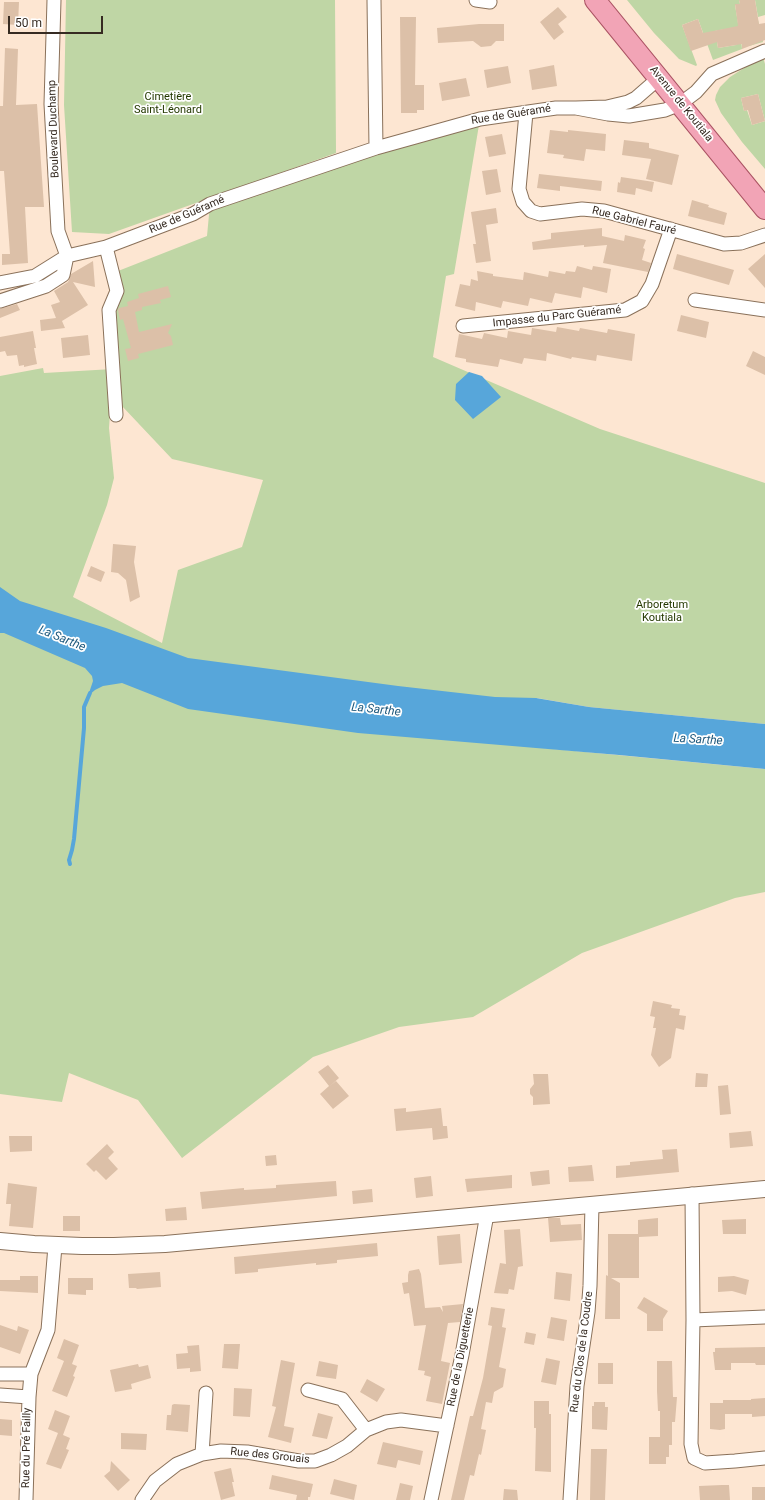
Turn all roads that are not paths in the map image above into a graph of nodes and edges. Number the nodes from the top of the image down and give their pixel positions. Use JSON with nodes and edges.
{"nodes":[{"id":1,"x":54,"y":0,"type":"edge"},
{"id":2,"x":374,"y":0,"type":"edge"},
{"id":3,"x":476,"y":0,"type":"edge"},
{"id":4,"x":596,"y":0,"type":"edge"},
{"id":5,"x":490,"y":2,"type":"dead end"},
{"id":6,"x":765,"y":51,"type":"edge"},
{"id":7,"x":659,"y":78,"type":"junction"},
{"id":8,"x":680,"y":104,"type":"junction"},
{"id":9,"x":576,"y":108,"type":"junction"},
{"id":10,"x":526,"y":113,"type":"junction"},
{"id":11,"x":376,"y":148,"type":"junction"},
{"id":12,"x":765,"y":210,"type":"edge"},
{"id":13,"x":670,"y":229,"type":"junction"},
{"id":14,"x":765,"y":235,"type":"edge"},
{"id":15,"x":106,"y":247,"type":"junction"},
{"id":16,"x":67,"y":256,"type":"junction"},
{"id":17,"x":0,"y":283,"type":"edge"},
{"id":18,"x":695,"y":300,"type":"dead end"},
{"id":19,"x":0,"y":301,"type":"edge"},
{"id":20,"x":765,"y":310,"type":"edge"},
{"id":21,"x":464,"y":326,"type":"dead end"},
{"id":22,"x":116,"y":415,"type":"dead end"},
{"id":23,"x":765,"y":1189,"type":"edge"},
{"id":24,"x":692,"y":1194,"type":"junction"},
{"id":25,"x":592,"y":1205,"type":"junction"},
{"id":26,"x":487,"y":1214,"type":"junction"},
{"id":27,"x":0,"y":1241,"type":"edge"},
{"id":28,"x":55,"y":1246,"type":"junction"},
{"id":29,"x":765,"y":1318,"type":"edge"},
{"id":30,"x":693,"y":1320,"type":"junction"},
{"id":31,"x":0,"y":1374,"type":"edge"},
{"id":32,"x":31,"y":1374,"type":"junction"},
{"id":33,"x":308,"y":1390,"type":"dead end"},
{"id":34,"x":206,"y":1393,"type":"dead end"},
{"id":35,"x":0,"y":1395,"type":"edge"},
{"id":36,"x":28,"y":1397,"type":"junction"},
{"id":37,"x":447,"y":1426,"type":"junction"},
{"id":38,"x":366,"y":1430,"type":"junction"},
{"id":39,"x":202,"y":1454,"type":"junction"},
{"id":40,"x":765,"y":1458,"type":"edge"},
{"id":41,"x":26,"y":1500,"type":"edge"},
{"id":42,"x":142,"y":1500,"type":"edge"},
{"id":43,"x":431,"y":1500,"type":"edge"},
{"id":44,"x":570,"y":1500,"type":"edge"}],
"edges":[{"from":1,"to":16,"type":"street","name":"Boulevard Duchamp"},
{"from":2,"to":11,"type":"street"},
{"from":3,"to":5,"type":"street"},
{"from":4,"to":7,"type":"main road","name":"Avenue de Koutiala"},
{"from":6,"to":8,"type":"street","name":"Rue de Guéramé"},
{"from":7,"to":8,"type":"main road","name":"Avenue de Koutiala"},
{"from":7,"to":9,"type":"street","name":"Rue de Guéramé"},
{"from":8,"to":9,"type":"street","name":"Rue de Guéramé"},
{"from":8,"to":12,"type":"main road","name":"Avenue de Koutiala"},
{"from":9,"to":10,"type":"street","name":"Rue de Guéramé"},
{"from":10,"to":11,"type":"street","name":"Rue de Guéramé"},
{"from":10,"to":13,"type":"street","name":"Rue Gabriel Fauré"},
{"from":11,"to":15,"type":"street","name":"Rue de Guéramé"},
{"from":13,"to":14,"type":"street","name":"Rue Gabriel Fauré"},
{"from":13,"to":21,"type":"street","name":"Impasse du Parc Guéramé"},
{"from":15,"to":16,"type":"street","name":"Rue de Guéramé"},
{"from":15,"to":22,"type":"street"},
{"from":16,"to":17,"type":"street","name":"Rue de Guéramé"},
{"from":16,"to":19,"type":"street"},
{"from":18,"to":20,"type":"street"},
{"from":23,"to":24,"type":"street"},
{"from":24,"to":25,"type":"street"},
{"from":24,"to":30,"type":"street"},
{"from":25,"to":26,"type":"street"},
{"from":25,"to":44,"type":"street","name":"Rue du Clos de la Coudre"},
{"from":26,"to":28,"type":"street"},
{"from":26,"to":37,"type":"street","name":"Rue de la Diguetterie"},
{"from":27,"to":28,"type":"street"},
{"from":28,"to":32,"type":"street","name":"Rue du Pré Failly"},
{"from":29,"to":30,"type":"street"},
{"from":30,"to":40,"type":"street"},
{"from":31,"to":32,"type":"street"},
{"from":32,"to":36,"type":"street","name":"Rue du Pré Failly"},
{"from":33,"to":38,"type":"street"},
{"from":34,"to":39,"type":"street"},
{"from":35,"to":36,"type":"street","name":"Rue du Pré Failly"},
{"from":36,"to":41,"type":"street","name":"Rue du Pré Failly"},
{"from":37,"to":38,"type":"street","name":"Rue des Grouais"},
{"from":37,"to":43,"type":"street","name":"Rue de la Diguetterie"},
{"from":38,"to":39,"type":"street","name":"Rue des Grouais"},
{"from":39,"to":42,"type":"street","name":"Rue des Grouais"}]}
